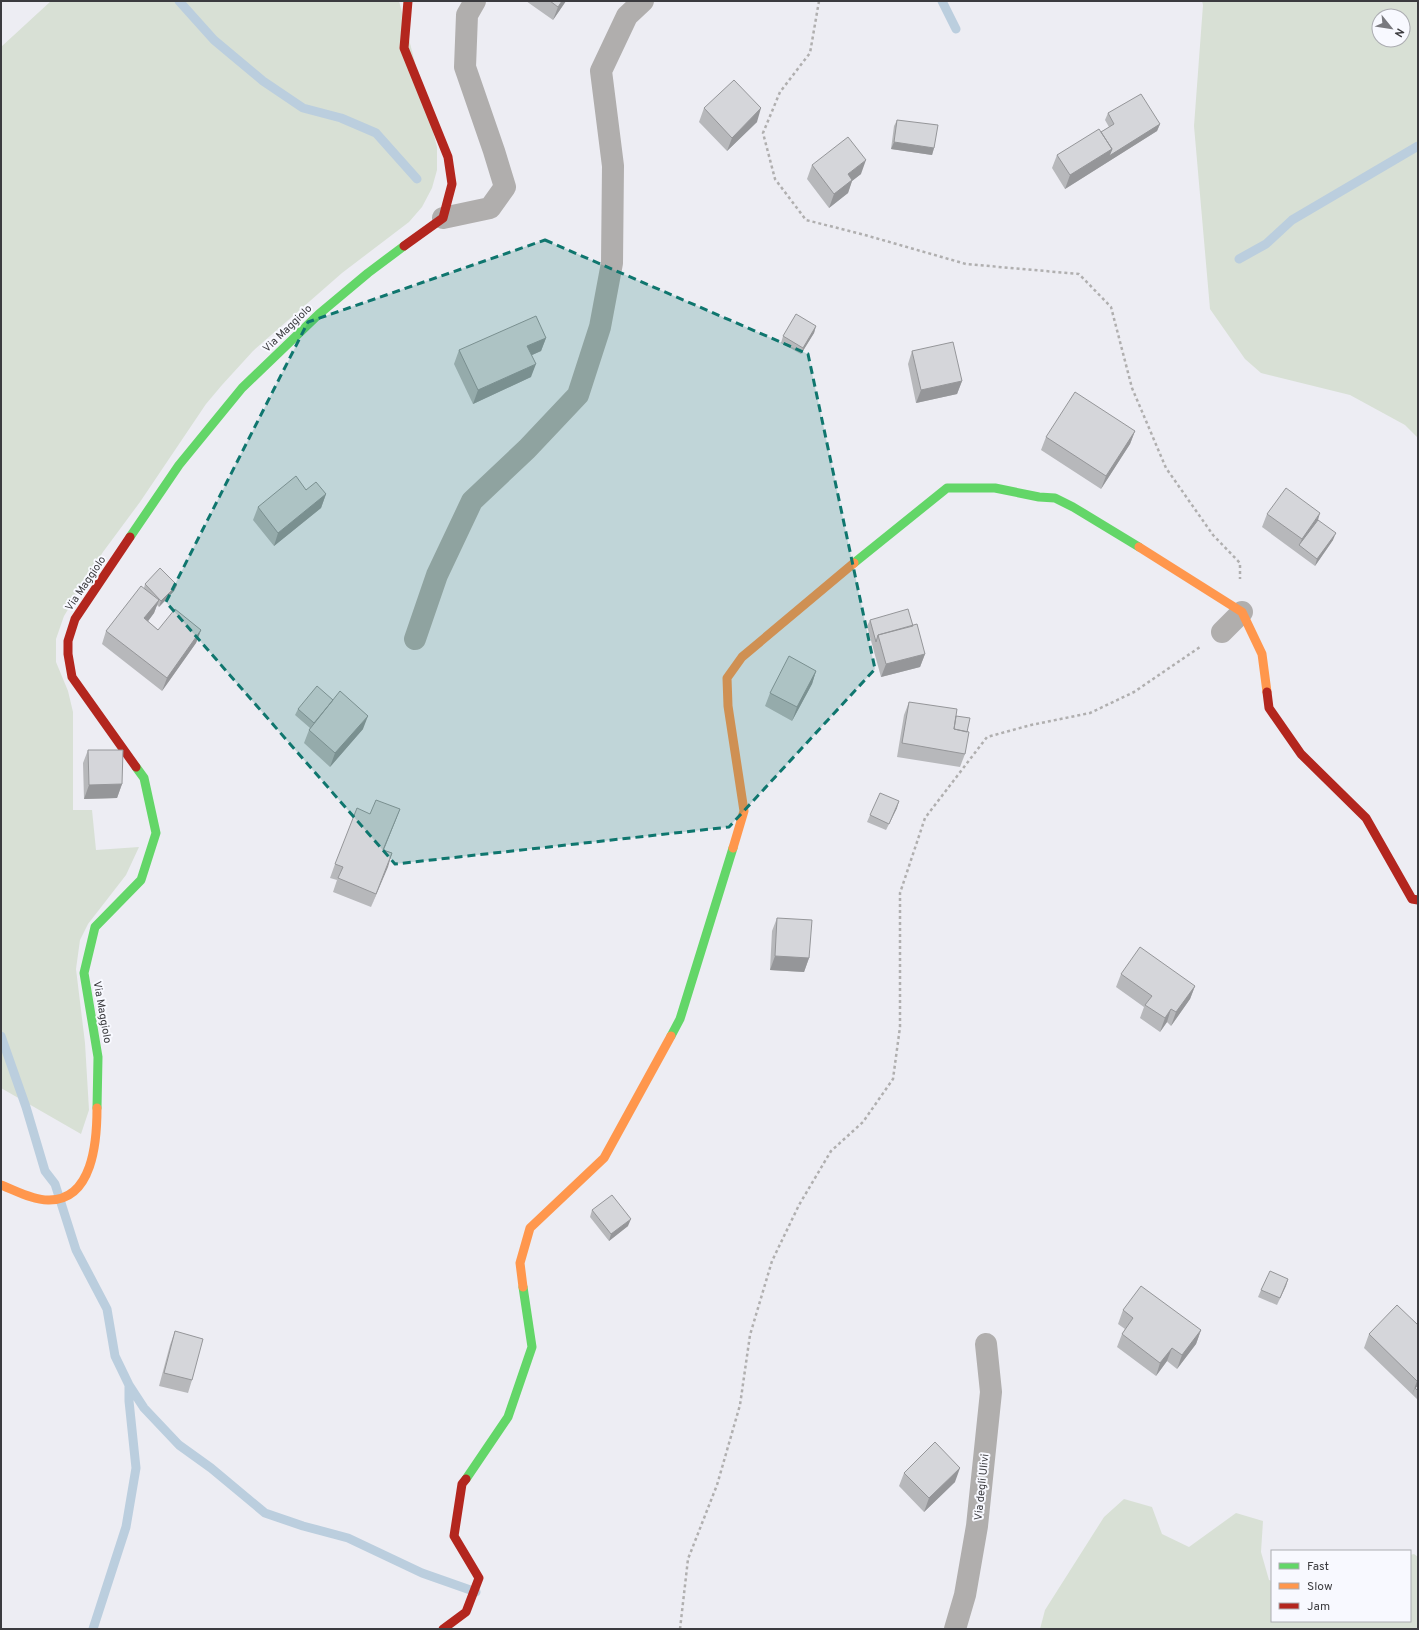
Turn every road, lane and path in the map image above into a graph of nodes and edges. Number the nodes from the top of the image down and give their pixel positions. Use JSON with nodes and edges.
{"nodes":[{"id":1,"x":408,"y":1,"type":"edge"},
{"id":2,"x":474,"y":1,"type":"edge"},
{"id":3,"x":643,"y":1,"type":"edge"},
{"id":4,"x":819,"y":1,"type":"edge"},
{"id":5,"x":443,"y":218,"type":"junction"},
{"id":6,"x":1242,"y":612,"type":"junction"},
{"id":7,"x":1222,"y":632,"type":"joint"},
{"id":8,"x":415,"y":639,"type":"dead end"},
{"id":9,"x":1418,"y":900,"type":"edge"},
{"id":10,"x":1,"y":1185,"type":"edge"},
{"id":11,"x":986,"y":1344,"type":"dead end"},
{"id":12,"x":443,"y":1629,"type":"edge"},
{"id":13,"x":680,"y":1629,"type":"edge"},
{"id":14,"x":955,"y":1629,"type":"edge"}],
"edges":[{"from":1,"to":5,"type":"street"},
{"from":2,"to":5,"type":"street"},
{"from":3,"to":8,"type":"street"},
{"from":4,"to":6,"type":"path"},
{"from":5,"to":10,"type":"street","name":"Via Maggiolo"},
{"from":6,"to":7,"type":"street"},
{"from":6,"to":9,"type":"street"},
{"from":6,"to":12,"type":"street"},
{"from":7,"to":13,"type":"path"},
{"from":11,"to":14,"type":"street","name":"Via degli Ulivi"}]}
